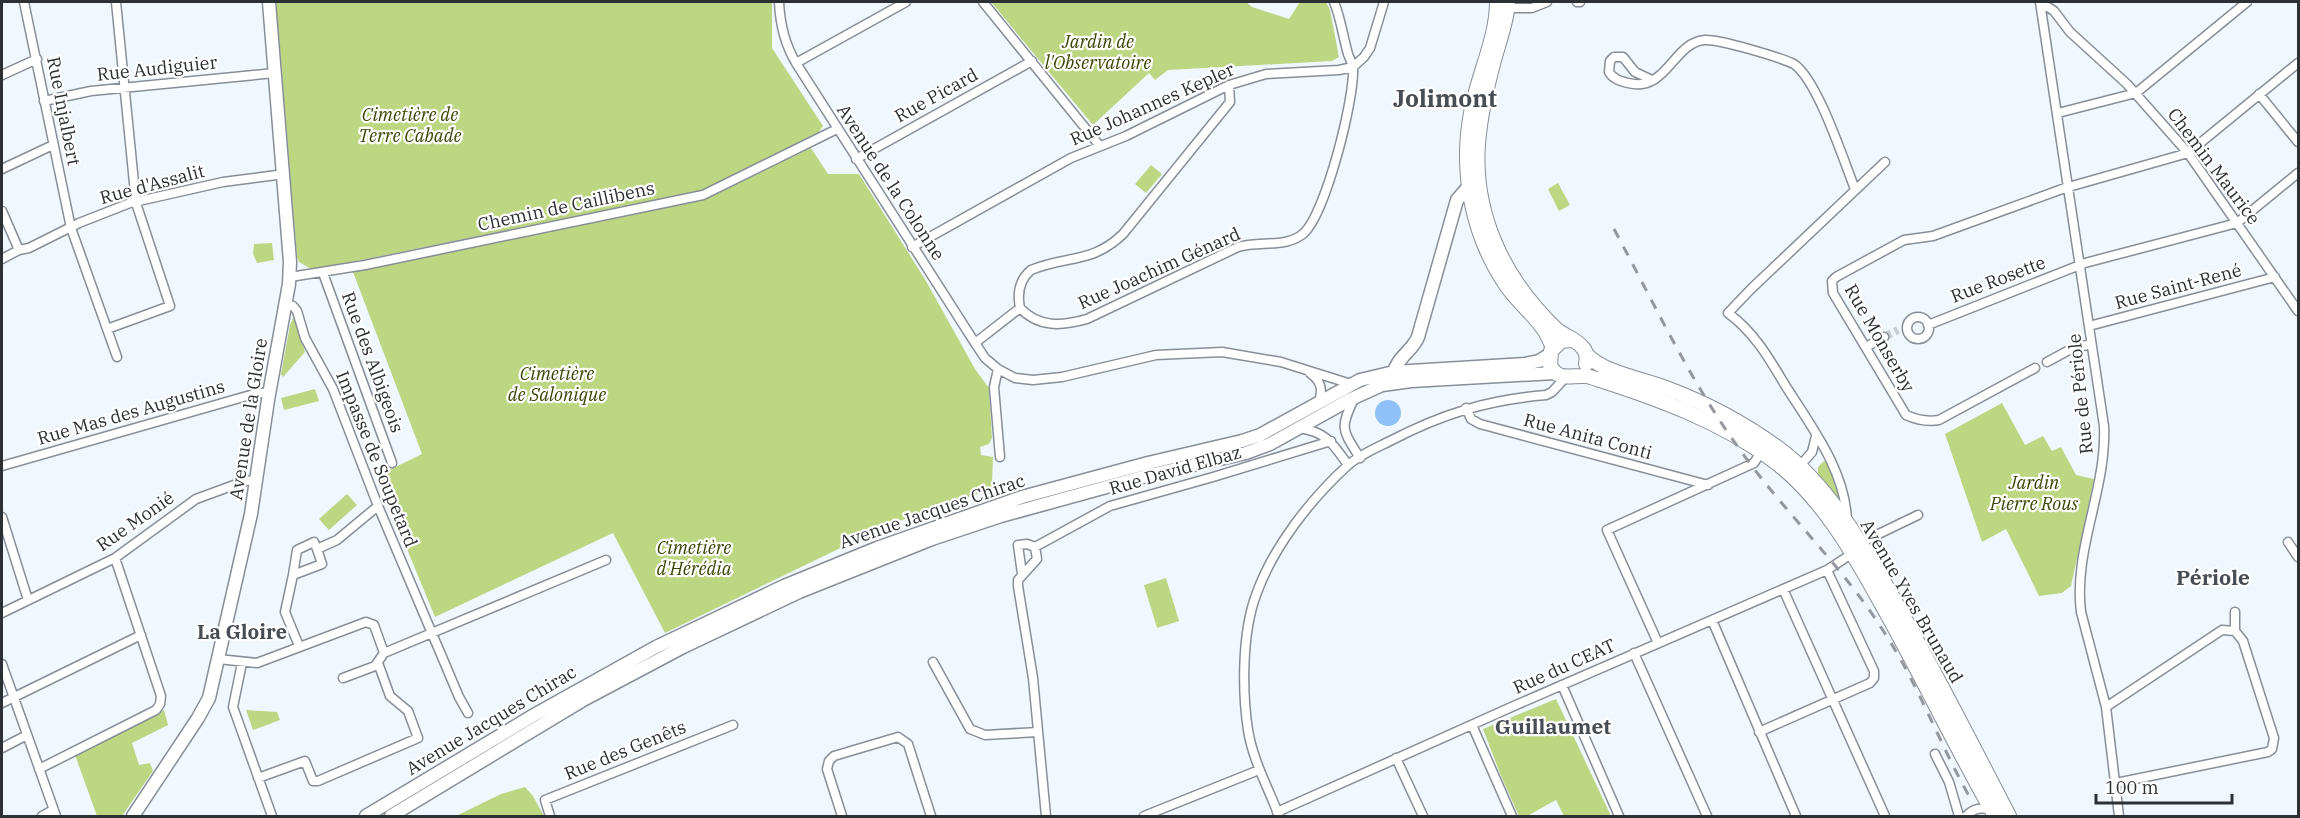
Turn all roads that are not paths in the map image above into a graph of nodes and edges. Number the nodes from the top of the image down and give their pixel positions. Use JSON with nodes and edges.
{"nodes":[{"id":1,"x":24,"y":2,"type":"edge"},
{"id":2,"x":116,"y":2,"type":"edge"},
{"id":3,"x":269,"y":2,"type":"edge"},
{"id":4,"x":779,"y":2,"type":"edge"},
{"id":5,"x":906,"y":2,"type":"edge"},
{"id":6,"x":983,"y":2,"type":"edge"},
{"id":7,"x":1334,"y":2,"type":"edge"},
{"id":8,"x":1384,"y":2,"type":"edge"},
{"id":9,"x":1547,"y":2,"type":"edge"},
{"id":10,"x":2040,"y":2,"type":"edge"},
{"id":11,"x":2247,"y":2,"type":"edge"},
{"id":12,"x":1504,"y":4,"type":"edge"},
{"id":13,"x":37,"y":59,"type":"junction"},
{"id":14,"x":1032,"y":61,"type":"junction"},
{"id":15,"x":796,"y":63,"type":"junction"},
{"id":16,"x":2298,"y":63,"type":"edge"},
{"id":17,"x":1353,"y":67,"type":"junction"},
{"id":18,"x":275,"y":73,"type":"junction"},
{"id":19,"x":2,"y":75,"type":"edge"},
{"id":20,"x":1652,"y":80,"type":"junction"},
{"id":21,"x":1229,"y":85,"type":"junction"},
{"id":22,"x":124,"y":88,"type":"junction"},
{"id":23,"x":2136,"y":93,"type":"junction"},
{"id":24,"x":2259,"y":94,"type":"junction"},
{"id":25,"x":44,"y":101,"type":"junction"},
{"id":26,"x":2058,"y":113,"type":"junction"},
{"id":27,"x":837,"y":129,"type":"junction"},
{"id":28,"x":2298,"y":142,"type":"edge"},
{"id":29,"x":53,"y":145,"type":"junction"},
{"id":30,"x":1099,"y":145,"type":"junction"},
{"id":31,"x":2188,"y":153,"type":"junction"},
{"id":32,"x":856,"y":159,"type":"junction"},
{"id":33,"x":1885,"y":162,"type":"dead end"},
{"id":34,"x":2,"y":169,"type":"edge"},
{"id":35,"x":2298,"y":173,"type":"edge"},
{"id":36,"x":284,"y":174,"type":"junction"},
{"id":37,"x":1469,"y":186,"type":"junction"},
{"id":38,"x":2069,"y":187,"type":"junction"},
{"id":39,"x":1855,"y":189,"type":"junction"},
{"id":40,"x":136,"y":202,"type":"junction"},
{"id":41,"x":2,"y":211,"type":"edge"},
{"id":42,"x":2237,"y":223,"type":"junction"},
{"id":43,"x":71,"y":228,"type":"junction"},
{"id":44,"x":912,"y":247,"type":"junction"},
{"id":45,"x":19,"y":250,"type":"junction"},
{"id":46,"x":2,"y":259,"type":"edge"},
{"id":47,"x":2080,"y":265,"type":"junction"},
{"id":48,"x":323,"y":273,"type":"junction"},
{"id":49,"x":290,"y":277,"type":"junction"},
{"id":50,"x":2275,"y":277,"type":"junction"},
{"id":51,"x":285,"y":304,"type":"junction"},
{"id":52,"x":1020,"y":308,"type":"junction"},
{"id":53,"x":2298,"y":311,"type":"edge"},
{"id":54,"x":1928,"y":324,"type":"junction"},
{"id":55,"x":2090,"y":326,"type":"junction"},
{"id":56,"x":107,"y":329,"type":"junction"},
{"id":57,"x":1884,"y":337,"type":"tunnel mouth"},
{"id":58,"x":1572,"y":340,"type":"junction"},
{"id":59,"x":975,"y":343,"type":"junction"},
{"id":60,"x":2091,"y":344,"type":"junction"},
{"id":61,"x":1866,"y":347,"type":"junction"},
{"id":62,"x":1551,"y":351,"type":"junction"},
{"id":63,"x":1587,"y":355,"type":"junction"},
{"id":64,"x":117,"y":357,"type":"dead end"},
{"id":65,"x":2047,"y":362,"type":"dead end"},
{"id":66,"x":2035,"y":368,"type":"dead end"},
{"id":67,"x":998,"y":369,"type":"junction"},
{"id":68,"x":1305,"y":369,"type":"junction"},
{"id":69,"x":1394,"y":372,"type":"junction"},
{"id":70,"x":1565,"y":376,"type":"junction"},
{"id":71,"x":1351,"y":384,"type":"junction"},
{"id":72,"x":269,"y":392,"type":"junction"},
{"id":73,"x":1355,"y":397,"type":"junction"},
{"id":74,"x":1317,"y":404,"type":"junction"},
{"id":75,"x":1466,"y":408,"type":"junction"},
{"id":76,"x":1299,"y":428,"type":"junction"},
{"id":77,"x":1816,"y":436,"type":"junction"},
{"id":78,"x":1331,"y":441,"type":"junction"},
{"id":79,"x":1761,"y":452,"type":"junction"},
{"id":80,"x":1000,"y":457,"type":"dead end"},
{"id":81,"x":1360,"y":458,"type":"junction"},
{"id":82,"x":392,"y":463,"type":"dead end"},
{"id":83,"x":1348,"y":465,"type":"junction"},
{"id":84,"x":2,"y":466,"type":"edge"},
{"id":85,"x":1796,"y":471,"type":"junction"},
{"id":86,"x":257,"y":480,"type":"junction"},
{"id":87,"x":1708,"y":485,"type":"junction"},
{"id":88,"x":378,"y":506,"type":"junction"},
{"id":89,"x":1918,"y":515,"type":"dead end"},
{"id":90,"x":2,"y":517,"type":"edge"},
{"id":91,"x":1847,"y":525,"type":"junction"},
{"id":92,"x":2288,"y":542,"type":"dead end"},
{"id":93,"x":1035,"y":547,"type":"junction"},
{"id":94,"x":1858,"y":548,"type":"junction"},
{"id":95,"x":317,"y":549,"type":"junction"},
{"id":96,"x":2298,"y":557,"type":"edge"},
{"id":97,"x":115,"y":558,"type":"junction"},
{"id":98,"x":606,"y":560,"type":"dead end"},
{"id":99,"x":1827,"y":570,"type":"junction"},
{"id":100,"x":1023,"y":574,"type":"junction"},
{"id":101,"x":293,"y":575,"type":"junction"},
{"id":102,"x":1782,"y":588,"type":"junction"},
{"id":103,"x":28,"y":600,"type":"junction"},
{"id":104,"x":2235,"y":612,"type":"dead end"},
{"id":105,"x":2,"y":613,"type":"edge"},
{"id":106,"x":1712,"y":620,"type":"junction"},
{"id":107,"x":2235,"y":631,"type":"junction"},
{"id":108,"x":432,"y":634,"type":"junction"},
{"id":109,"x":141,"y":635,"type":"junction"},
{"id":110,"x":1658,"y":643,"type":"junction"},
{"id":111,"x":299,"y":646,"type":"junction"},
{"id":112,"x":384,"y":653,"type":"junction"},
{"id":113,"x":1634,"y":653,"type":"junction"},
{"id":114,"x":218,"y":659,"type":"junction"},
{"id":115,"x":933,"y":662,"type":"dead end"},
{"id":116,"x":242,"y":663,"type":"junction"},
{"id":117,"x":378,"y":663,"type":"junction"},
{"id":118,"x":2,"y":664,"type":"edge"},
{"id":119,"x":343,"y":678,"type":"dead end"},
{"id":120,"x":1562,"y":685,"type":"junction"},
{"id":121,"x":14,"y":697,"type":"junction"},
{"id":122,"x":1832,"y":699,"type":"junction"},
{"id":123,"x":2,"y":703,"type":"edge"},
{"id":124,"x":2106,"y":707,"type":"junction"},
{"id":125,"x":468,"y":713,"type":"dead end"},
{"id":126,"x":733,"y":725,"type":"dead end"},
{"id":127,"x":1472,"y":725,"type":"junction"},
{"id":128,"x":1038,"y":732,"type":"junction"},
{"id":129,"x":1759,"y":732,"type":"junction"},
{"id":130,"x":27,"y":735,"type":"junction"},
{"id":131,"x":2,"y":748,"type":"edge"},
{"id":132,"x":1935,"y":754,"type":"dead end"},
{"id":133,"x":1396,"y":758,"type":"junction"},
{"id":134,"x":39,"y":769,"type":"junction"},
{"id":135,"x":1259,"y":770,"type":"junction"},
{"id":136,"x":258,"y":777,"type":"junction"},
{"id":137,"x":2116,"y":783,"type":"junction"},
{"id":138,"x":55,"y":813,"type":"edge"},
{"id":139,"x":1994,"y":813,"type":"edge"},
{"id":140,"x":1278,"y":814,"type":"edge"},
{"id":141,"x":42,"y":816,"type":"edge"},
{"id":142,"x":133,"y":816,"type":"edge"},
{"id":143,"x":272,"y":816,"type":"edge"},
{"id":144,"x":366,"y":816,"type":"edge"},
{"id":145,"x":391,"y":816,"type":"edge"},
{"id":146,"x":550,"y":816,"type":"edge"},
{"id":147,"x":843,"y":816,"type":"edge"},
{"id":148,"x":931,"y":816,"type":"edge"},
{"id":149,"x":1046,"y":816,"type":"edge"},
{"id":150,"x":1144,"y":816,"type":"edge"},
{"id":151,"x":1423,"y":816,"type":"edge"},
{"id":152,"x":1512,"y":816,"type":"edge"},
{"id":153,"x":1618,"y":816,"type":"edge"},
{"id":154,"x":1707,"y":816,"type":"edge"},
{"id":155,"x":1796,"y":816,"type":"edge"},
{"id":156,"x":1885,"y":816,"type":"edge"},
{"id":157,"x":1959,"y":816,"type":"edge"},
{"id":158,"x":1966,"y":816,"type":"edge"},
{"id":159,"x":2009,"y":816,"type":"edge"},
{"id":160,"x":2119,"y":816,"type":"edge"}],
"edges":[{"from":1,"to":13,"type":"street","name":"Rue Injalbert"},
{"from":2,"to":22,"type":"street"},
{"from":3,"to":18,"type":"main road","name":"Avenue de la Gloire"},
{"from":4,"to":15,"type":"street","name":"Avenue de la Colonne"},
{"from":5,"to":15,"type":"street"},
{"from":6,"to":14,"type":"street"},
{"from":7,"to":17,"type":"street"},
{"from":8,"to":17,"type":"street"},
{"from":9,"to":12,"type":"street"},
{"from":10,"to":23,"type":"street","name":"Chemin Maurice"},
{"from":10,"to":26,"type":"street","name":"Rue de Périole"},
{"from":11,"to":23,"type":"street"},
{"from":12,"to":37,"type":"main road"},
{"from":12,"to":58,"type":"main road"},
{"from":13,"to":19,"type":"street"},
{"from":13,"to":25,"type":"street","name":"Rue Injalbert"},
{"from":14,"to":30,"type":"street"},
{"from":14,"to":32,"type":"street","name":"Rue Picard"},
{"from":15,"to":27,"type":"street","name":"Avenue de la Colonne"},
{"from":16,"to":24,"type":"street"},
{"from":17,"to":21,"type":"street","name":"Rue Johannes Kepler"},
{"from":17,"to":52,"type":"street","name":"Rue Joachim Génard"},
{"from":18,"to":22,"type":"street","name":"Rue Audiguier"},
{"from":18,"to":36,"type":"main road","name":"Avenue de la Gloire"},
{"from":20,"to":20,"type":"street"},
{"from":20,"to":39,"type":"street"},
{"from":21,"to":30,"type":"street","name":"Rue Johannes Kepler"},
{"from":21,"to":52,"type":"street"},
{"from":22,"to":25,"type":"street","name":"Rue Audiguier"},
{"from":22,"to":40,"type":"street"},
{"from":23,"to":26,"type":"street"},
{"from":23,"to":31,"type":"street","name":"Chemin Maurice"},
{"from":24,"to":28,"type":"street"},
{"from":24,"to":31,"type":"street"},
{"from":25,"to":29,"type":"street","name":"Rue Injalbert"},
{"from":26,"to":38,"type":"street","name":"Rue de Périole"},
{"from":27,"to":32,"type":"street","name":"Avenue de la Colonne"},
{"from":27,"to":48,"type":"street","name":"Chemin de Caillibens"},
{"from":29,"to":34,"type":"street"},
{"from":29,"to":43,"type":"street","name":"Rue Injalbert"},
{"from":30,"to":44,"type":"street","name":"Rue Johannes Kepler"},
{"from":31,"to":38,"type":"street"},
{"from":31,"to":42,"type":"street","name":"Chemin Maurice"},
{"from":32,"to":44,"type":"street","name":"Avenue de la Colonne"},
{"from":33,"to":39,"type":"street"},
{"from":35,"to":42,"type":"street"},
{"from":36,"to":40,"type":"street","name":"Rue d'Assalit"},
{"from":36,"to":49,"type":"main road","name":"Avenue de la Gloire"},
{"from":37,"to":62,"type":"main road"},
{"from":37,"to":69,"type":"main road"},
{"from":38,"to":47,"type":"street","name":"Rue de Périole"},
{"from":38,"to":61,"type":"street","name":"Rue Monserby"},
{"from":39,"to":77,"type":"street"},
{"from":40,"to":43,"type":"street","name":"Rue d'Assalit"},
{"from":40,"to":56,"type":"street"},
{"from":41,"to":45,"type":"street"},
{"from":42,"to":47,"type":"street","name":"Rue Rosette"},
{"from":42,"to":50,"type":"street","name":"Chemin Maurice"},
{"from":43,"to":45,"type":"street","name":"Rue d'Assalit"},
{"from":43,"to":56,"type":"street","name":"Rue Injalbert"},
{"from":44,"to":59,"type":"street","name":"Avenue de la Colonne"},
{"from":45,"to":46,"type":"street","name":"Rue d'Assalit"},
{"from":47,"to":54,"type":"street","name":"Rue Rosette"},
{"from":47,"to":55,"type":"street","name":"Rue de Périole"},
{"from":48,"to":49,"type":"street","name":"Chemin de Caillibens"},
{"from":48,"to":82,"type":"street","name":"Rue des Albigeois"},
{"from":49,"to":51,"type":"main road","name":"Avenue de la Gloire"},
{"from":50,"to":53,"type":"street","name":"Chemin Maurice"},
{"from":50,"to":55,"type":"street","name":"Rue Saint-René"},
{"from":51,"to":72,"type":"main road","name":"Avenue de la Gloire"},
{"from":51,"to":88,"type":"street","name":"Impasse de Soupetard"},
{"from":52,"to":59,"type":"street"},
{"from":54,"to":54,"type":"street","name":"Rue Rosette"},
{"from":55,"to":60,"type":"street","name":"Rue de Périole"},
{"from":56,"to":64,"type":"street","name":"Rue Injalbert"},
{"from":57,"to":61,"type":"street"},
{"from":58,"to":62,"type":"main road"},
{"from":58,"to":63,"type":"main road"},
{"from":59,"to":67,"type":"street","name":"Avenue de la Colonne"},
{"from":60,"to":65,"type":"street"},
{"from":60,"to":124,"type":"street","name":"Rue de Périole"},
{"from":61,"to":66,"type":"street","name":"Rue Monserby"},
{"from":62,"to":69,"type":"main road","name":"Avenue Jacques Chirac"},
{"from":62,"to":70,"type":"main road"},
{"from":63,"to":70,"type":"main road"},
{"from":63,"to":85,"type":"main road","name":"Avenue Yves Brunaud"},
{"from":67,"to":68,"type":"street"},
{"from":67,"to":80,"type":"street"},
{"from":68,"to":71,"type":"street"},
{"from":68,"to":74,"type":"street"},
{"from":69,"to":71,"type":"main road","name":"Avenue Jacques Chirac"},
{"from":70,"to":73,"type":"main road","name":"Avenue Jacques Chirac"},
{"from":70,"to":75,"type":"street"},
{"from":70,"to":79,"type":"main road","name":"Avenue Yves Brunaud"},
{"from":71,"to":74,"type":"main road","name":"Avenue Jacques Chirac"},
{"from":72,"to":84,"type":"street","name":"Rue Mas des Augustins"},
{"from":72,"to":86,"type":"main road","name":"Avenue de la Gloire"},
{"from":73,"to":76,"type":"main road","name":"Avenue Jacques Chirac"},
{"from":73,"to":81,"type":"street"},
{"from":74,"to":144,"type":"main road","name":"Avenue Jacques Chirac"},
{"from":75,"to":81,"type":"street"},
{"from":75,"to":87,"type":"street","name":"Rue Anita Conti"},
{"from":76,"to":78,"type":"street"},
{"from":76,"to":145,"type":"main road","name":"Avenue Jacques Chirac"},
{"from":77,"to":85,"type":"street"},
{"from":77,"to":91,"type":"street"},
{"from":78,"to":83,"type":"street"},
{"from":78,"to":93,"type":"street","name":"Rue David Elbaz"},
{"from":79,"to":85,"type":"main road","name":"Avenue Yves Brunaud"},
{"from":79,"to":87,"type":"street"},
{"from":81,"to":83,"type":"street"},
{"from":83,"to":135,"type":"street"},
{"from":85,"to":91,"type":"main road","name":"Avenue Yves Brunaud"},
{"from":85,"to":94,"type":"main road","name":"Avenue Yves Brunaud"},
{"from":86,"to":97,"type":"street","name":"Rue Monié"},
{"from":86,"to":114,"type":"main road","name":"Avenue de la Gloire"},
{"from":87,"to":110,"type":"street"},
{"from":88,"to":95,"type":"street"},
{"from":88,"to":108,"type":"street","name":"Impasse de Soupetard"},
{"from":89,"to":94,"type":"street","name":"Rue du CEAT"},
{"from":90,"to":103,"type":"street"},
{"from":91,"to":94,"type":"main road","name":"Avenue Yves Brunaud"},
{"from":92,"to":96,"type":"street"},
{"from":93,"to":100,"type":"street"},
{"from":93,"to":100,"type":"street","name":"Rue David Elbaz"},
{"from":94,"to":99,"type":"street","name":"Rue du CEAT"},
{"from":94,"to":139,"type":"main road","name":"Avenue Yves Brunaud"},
{"from":94,"to":159,"type":"main road","name":"Avenue Yves Brunaud"},
{"from":95,"to":101,"type":"street"},
{"from":95,"to":101,"type":"street"},
{"from":97,"to":103,"type":"street","name":"Rue Monié"},
{"from":97,"to":109,"type":"street"},
{"from":98,"to":108,"type":"street"},
{"from":99,"to":102,"type":"street","name":"Rue du CEAT"},
{"from":99,"to":122,"type":"street"},
{"from":100,"to":128,"type":"street"},
{"from":101,"to":111,"type":"street"},
{"from":102,"to":106,"type":"street","name":"Rue du CEAT"},
{"from":102,"to":122,"type":"street"},
{"from":103,"to":105,"type":"street","name":"Rue Monié"},
{"from":104,"to":107,"type":"street"},
{"from":106,"to":110,"type":"street","name":"Rue du CEAT"},
{"from":106,"to":129,"type":"street"},
{"from":107,"to":124,"type":"street"},
{"from":107,"to":137,"type":"street"},
{"from":108,"to":112,"type":"street"},
{"from":108,"to":125,"type":"street","name":"Impasse de Soupetard"},
{"from":109,"to":121,"type":"street"},
{"from":109,"to":134,"type":"street"},
{"from":110,"to":113,"type":"street","name":"Rue du CEAT"},
{"from":111,"to":112,"type":"street"},
{"from":111,"to":116,"type":"street"},
{"from":112,"to":117,"type":"street"},
{"from":113,"to":120,"type":"street","name":"Rue du CEAT"},
{"from":113,"to":154,"type":"street"},
{"from":114,"to":116,"type":"street"},
{"from":114,"to":142,"type":"main road","name":"Avenue de la Gloire"},
{"from":115,"to":128,"type":"street"},
{"from":116,"to":136,"type":"street"},
{"from":117,"to":119,"type":"street"},
{"from":117,"to":136,"type":"street"},
{"from":118,"to":121,"type":"street"},
{"from":120,"to":127,"type":"street","name":"Rue du CEAT"},
{"from":120,"to":153,"type":"street"},
{"from":121,"to":123,"type":"street"},
{"from":121,"to":130,"type":"street"},
{"from":122,"to":129,"type":"street"},
{"from":122,"to":156,"type":"street"},
{"from":124,"to":137,"type":"street","name":"Rue de Périole"},
{"from":126,"to":146,"type":"street","name":"Rue des Genêts"},
{"from":127,"to":133,"type":"street","name":"Rue du CEAT"},
{"from":127,"to":152,"type":"street"},
{"from":128,"to":149,"type":"street"},
{"from":129,"to":155,"type":"street"},
{"from":130,"to":131,"type":"street"},
{"from":130,"to":134,"type":"street"},
{"from":132,"to":157,"type":"street"},
{"from":133,"to":140,"type":"street","name":"Rue du CEAT"},
{"from":133,"to":151,"type":"street"},
{"from":134,"to":138,"type":"street"},
{"from":135,"to":140,"type":"street"},
{"from":135,"to":150,"type":"street"},
{"from":136,"to":143,"type":"street"},
{"from":137,"to":160,"type":"street","name":"Rue de Périole"},
{"from":138,"to":141,"type":"street"},
{"from":139,"to":158,"type":"street"},
{"from":147,"to":148,"type":"street"}]}
